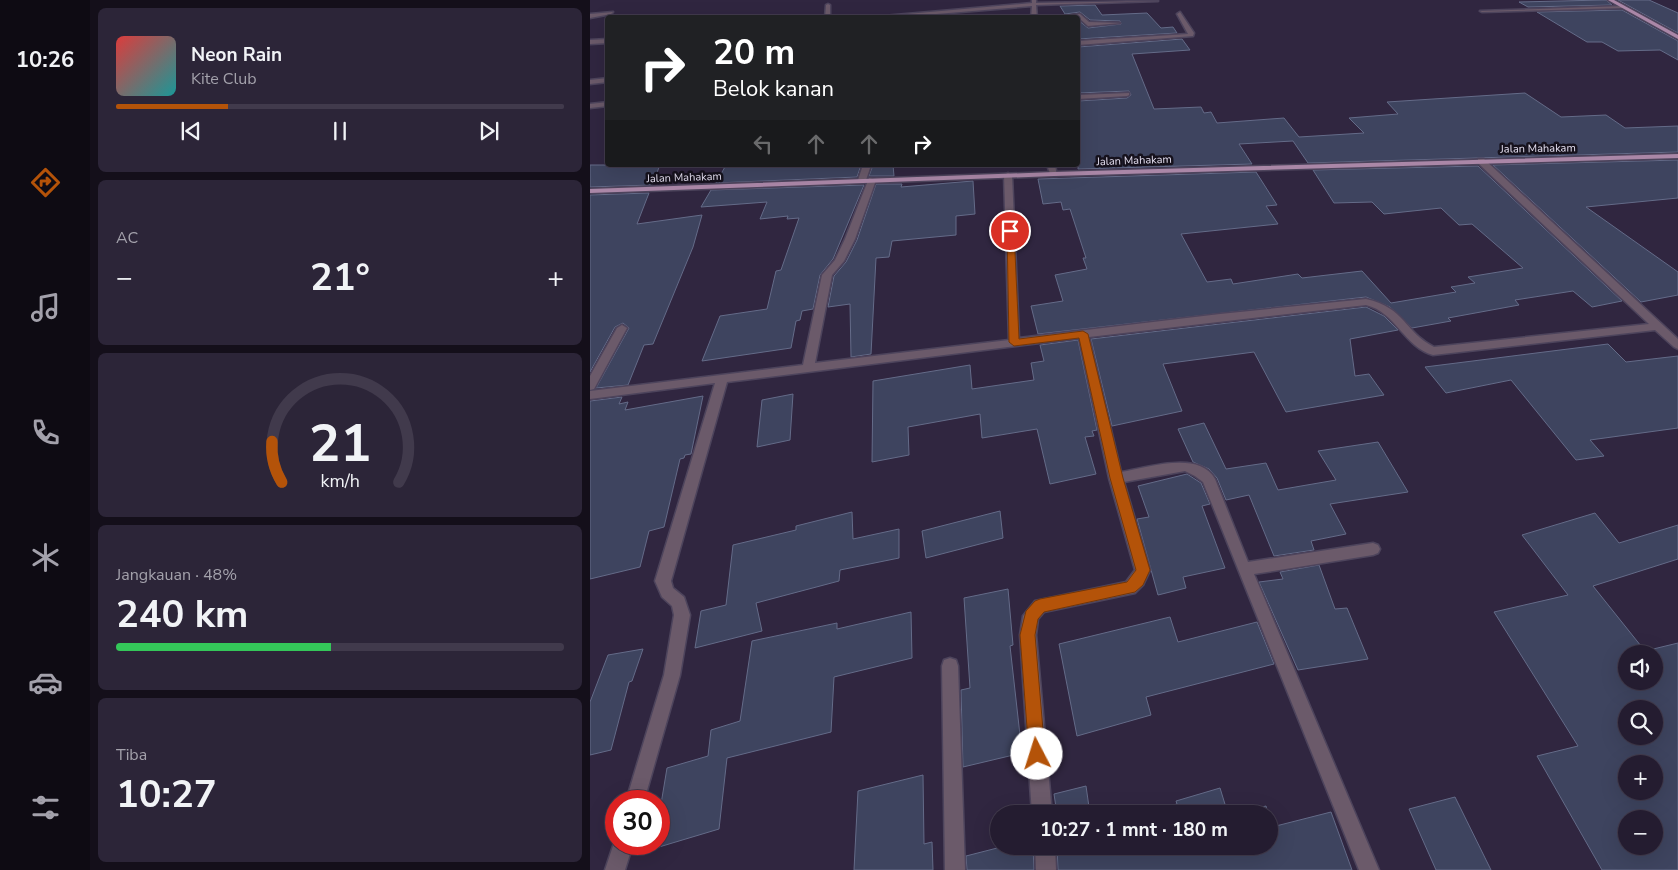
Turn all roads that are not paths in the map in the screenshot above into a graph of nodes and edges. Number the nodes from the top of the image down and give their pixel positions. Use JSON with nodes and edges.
{"nodes":[{"id":1,"x":1610,"y":0,"type":"edge"},
{"id":2,"x":1156,"y":1,"type":"edge"},
{"id":3,"x":1035,"y":2,"type":"edge"},
{"id":4,"x":828,"y":5,"type":"dead end"},
{"id":5,"x":1623,"y":7,"type":"junction"},
{"id":6,"x":1482,"y":11,"type":"dead end"},
{"id":7,"x":611,"y":13,"type":"dead end"},
{"id":8,"x":1180,"y":14,"type":"dead end"},
{"id":9,"x":827,"y":15,"type":"edge"},
{"id":10,"x":926,"y":15,"type":"edge"},
{"id":11,"x":1034,"y":15,"type":"edge"},
{"id":12,"x":590,"y":16,"type":"edge"},
{"id":13,"x":1080,"y":16,"type":"edge"},
{"id":14,"x":1117,"y":23,"type":"dead end"},
{"id":15,"x":1678,"y":37,"type":"edge"},
{"id":16,"x":605,"y":41,"type":"edge"},
{"id":17,"x":590,"y":42,"type":"edge"},
{"id":18,"x":1080,"y":42,"type":"edge"},
{"id":19,"x":605,"y":80,"type":"edge"},
{"id":20,"x":590,"y":82,"type":"edge"},
{"id":21,"x":1127,"y":94,"type":"dead end"},
{"id":22,"x":1080,"y":97,"type":"edge"},
{"id":23,"x":605,"y":104,"type":"edge"},
{"id":24,"x":590,"y":106,"type":"edge"},
{"id":25,"x":1678,"y":156,"type":"edge"},
{"id":26,"x":1481,"y":161,"type":"junction"},
{"id":27,"x":867,"y":167,"type":"edge"},
{"id":28,"x":1052,"y":167,"type":"edge"},
{"id":29,"x":1054,"y":174,"type":"junction"},
{"id":30,"x":1008,"y":176,"type":"junction"},
{"id":31,"x":867,"y":180,"type":"junction"},
{"id":32,"x":590,"y":191,"type":"edge"},
{"id":33,"x":1657,"y":326,"type":"junction"},
{"id":34,"x":622,"y":328,"type":"dead end"},
{"id":35,"x":1083,"y":334,"type":"junction"},
{"id":36,"x":1014,"y":342,"type":"junction"},
{"id":37,"x":1678,"y":345,"type":"edge"},
{"id":38,"x":808,"y":368,"type":"junction"},
{"id":39,"x":722,"y":379,"type":"junction"},
{"id":40,"x":590,"y":386,"type":"edge"},
{"id":41,"x":590,"y":395,"type":"edge"},
{"id":42,"x":1116,"y":478,"type":"junction"},
{"id":43,"x":1373,"y":549,"type":"dead end"},
{"id":44,"x":1244,"y":569,"type":"junction"},
{"id":45,"x":950,"y":666,"type":"dead end"},
{"id":46,"x":638,"y":790,"type":"edge"},
{"id":47,"x":1041,"y":805,"type":"edge"},
{"id":48,"x":620,"y":855,"type":"edge"},
{"id":49,"x":1045,"y":855,"type":"edge"},
{"id":50,"x":615,"y":870,"type":"edge"},
{"id":51,"x":955,"y":870,"type":"edge"},
{"id":52,"x":1046,"y":870,"type":"edge"},
{"id":53,"x":1369,"y":870,"type":"edge"}],
"edges":[{"from":1,"to":5,"type":"main road"},
{"from":2,"to":3,"type":"street"},
{"from":3,"to":10,"type":"street"},
{"from":3,"to":11,"type":"street"},
{"from":4,"to":9,"type":"street"},
{"from":5,"to":6,"type":"street"},
{"from":5,"to":15,"type":"main road"},
{"from":7,"to":12,"type":"street"},
{"from":8,"to":18,"type":"street"},
{"from":13,"to":14,"type":"street"},
{"from":16,"to":17,"type":"street"},
{"from":19,"to":20,"type":"street"},
{"from":21,"to":22,"type":"street"},
{"from":23,"to":24,"type":"street"},
{"from":25,"to":26,"type":"main road","name":"Jalan Mahakam"},
{"from":26,"to":29,"type":"main road","name":"Jalan Mahakam"},
{"from":26,"to":33,"type":"street"},
{"from":27,"to":31,"type":"street"},
{"from":28,"to":29,"type":"street"},
{"from":29,"to":30,"type":"main road","name":"Jalan Mahakam"},
{"from":30,"to":31,"type":"main road","name":"Jalan Mahakam"},
{"from":30,"to":36,"type":"street"},
{"from":31,"to":32,"type":"main road","name":"Jalan Mahakam"},
{"from":31,"to":38,"type":"street"},
{"from":33,"to":35,"type":"street"},
{"from":33,"to":37,"type":"street"},
{"from":34,"to":40,"type":"street"},
{"from":35,"to":36,"type":"street"},
{"from":35,"to":42,"type":"street"},
{"from":36,"to":38,"type":"street"},
{"from":38,"to":39,"type":"street"},
{"from":39,"to":41,"type":"street"},
{"from":39,"to":46,"type":"street"},
{"from":42,"to":44,"type":"street"},
{"from":42,"to":47,"type":"street"},
{"from":43,"to":44,"type":"street"},
{"from":44,"to":53,"type":"street"},
{"from":45,"to":51,"type":"street"},
{"from":48,"to":50,"type":"street"},
{"from":49,"to":52,"type":"street"}]}
